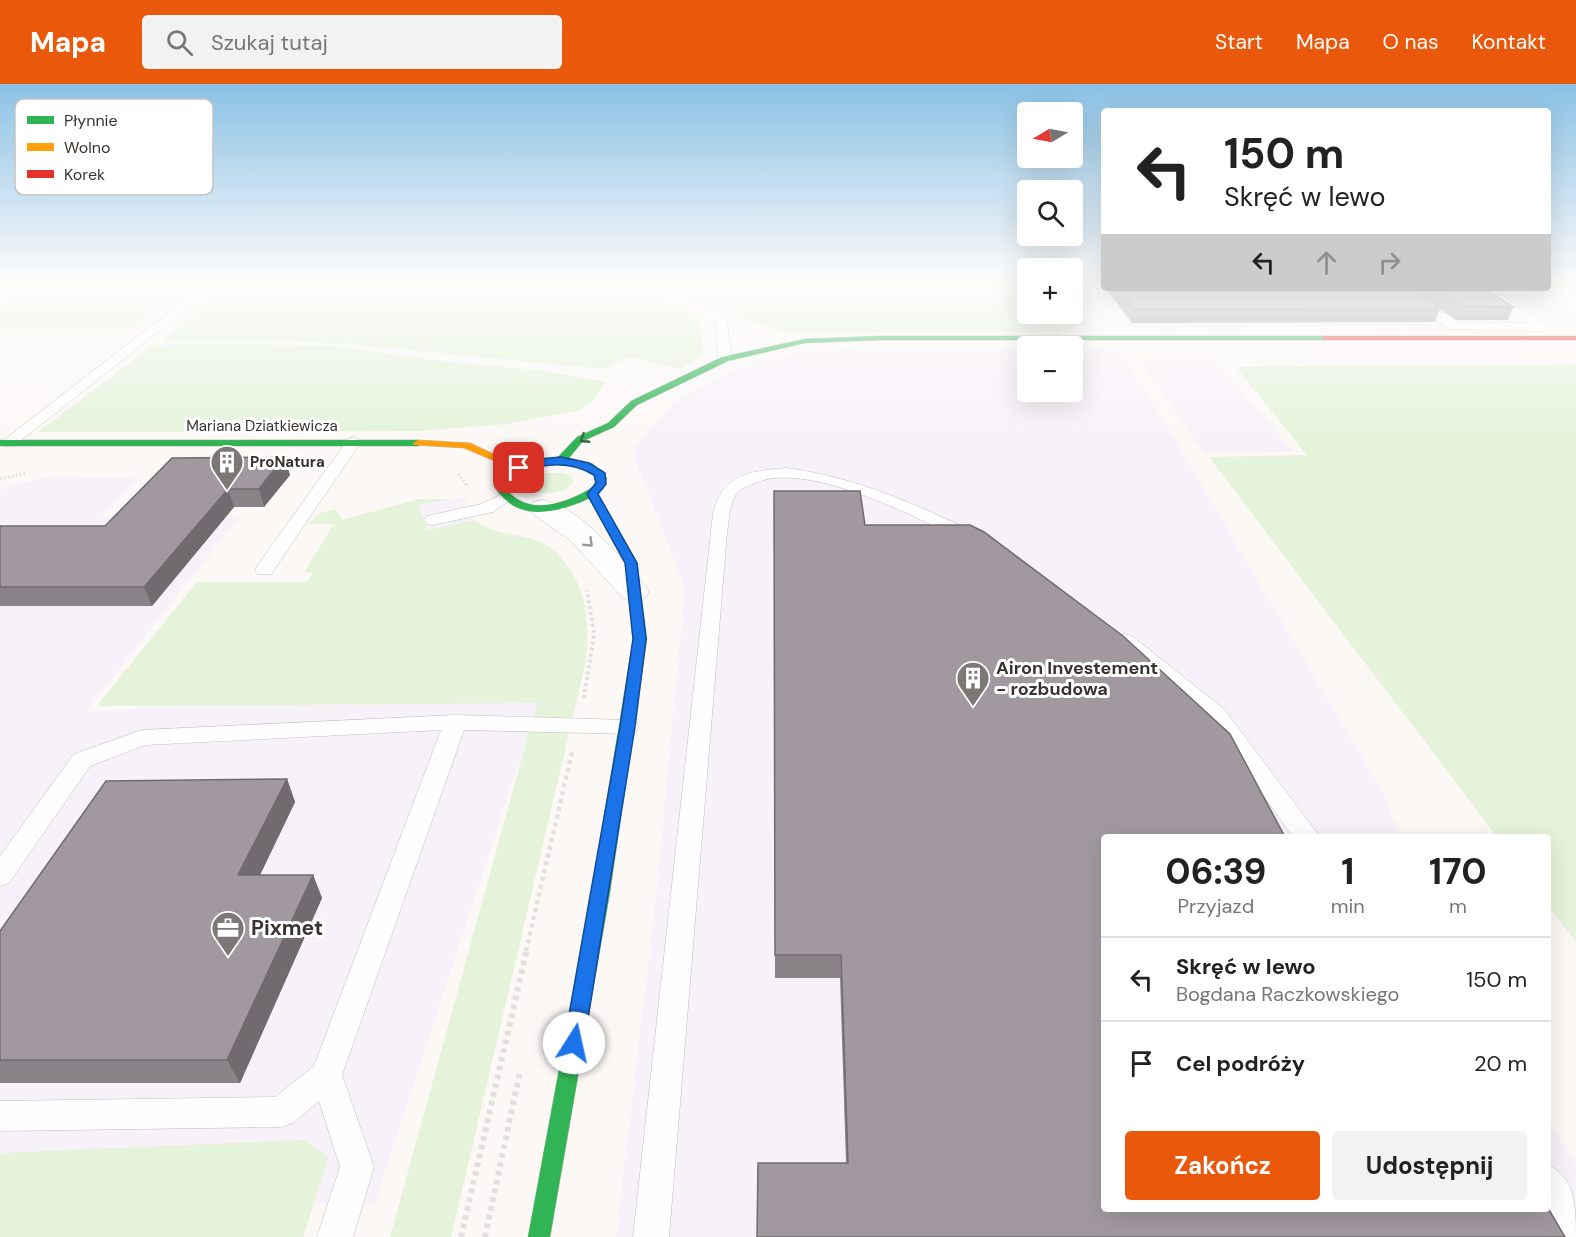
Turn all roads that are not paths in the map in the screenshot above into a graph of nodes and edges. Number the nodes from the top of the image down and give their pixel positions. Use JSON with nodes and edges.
{"nodes":[{"id":1,"x":146,"y":336,"type":"edge"},
{"id":2,"x":723,"y":336,"type":"edge"},
{"id":3,"x":1556,"y":336,"type":"edge"},
{"id":4,"x":1560,"y":338,"type":"junction"},
{"id":5,"x":1576,"y":338,"type":"edge"},
{"id":6,"x":725,"y":359,"type":"junction"},
{"id":7,"x":611,"y":425,"type":"junction"},
{"id":8,"x":609,"y":441,"type":"dead end"},
{"id":9,"x":353,"y":442,"type":"junction"},
{"id":10,"x":3,"y":445,"type":"edge"},
{"id":11,"x":561,"y":460,"type":"junction"},
{"id":12,"x":519,"y":468,"type":"junction"},
{"id":13,"x":593,"y":494,"type":"junction"},
{"id":14,"x":505,"y":498,"type":"junction"},
{"id":15,"x":543,"y":508,"type":"junction"},
{"id":16,"x":434,"y":520,"type":"dead end"},
{"id":17,"x":989,"y":546,"type":"edge"},
{"id":18,"x":264,"y":570,"type":"dead end"},
{"id":19,"x":634,"y":592,"type":"junction"},
{"id":20,"x":1105,"y":625,"type":"edge"},
{"id":21,"x":455,"y":722,"type":"junction"},
{"id":22,"x":628,"y":727,"type":"junction"},
{"id":23,"x":1305,"y":834,"type":"edge"},
{"id":24,"x":0,"y":876,"type":"edge"},
{"id":25,"x":326,"y":1075,"type":"junction"},
{"id":26,"x":0,"y":1116,"type":"edge"},
{"id":27,"x":1551,"y":1187,"type":"edge"},
{"id":28,"x":1576,"y":1227,"type":"edge"},
{"id":29,"x":335,"y":1237,"type":"edge"},
{"id":30,"x":539,"y":1237,"type":"edge"},
{"id":31,"x":651,"y":1237,"type":"edge"}],
"edges":[{"from":1,"to":10,"type":"lane"},
{"from":2,"to":6,"type":"lane"},
{"from":3,"to":4,"type":"lane"},
{"from":4,"to":5,"type":"street"},
{"from":4,"to":6,"type":"street"},
{"from":6,"to":7,"type":"street"},
{"from":7,"to":8,"type":"street"},
{"from":7,"to":11,"type":"street","one_way":true},
{"from":9,"to":10,"type":"street","name":"Mariana Dziatkiewicza"},
{"from":9,"to":12,"type":"street","name":"Mariana Dziatkiewicza"},
{"from":9,"to":18,"type":"lane"},
{"from":11,"to":12,"type":"street"},
{"from":11,"to":13,"type":"street"},
{"from":12,"to":14,"type":"street"},
{"from":13,"to":15,"type":"street"},
{"from":13,"to":19,"type":"street"},
{"from":14,"to":15,"type":"street"},
{"from":14,"to":16,"type":"lane"},
{"from":15,"to":19,"type":"street","one_way":true},
{"from":17,"to":31,"type":"lane"},
{"from":19,"to":22,"type":"street"},
{"from":20,"to":23,"type":"lane"},
{"from":21,"to":22,"type":"lane"},
{"from":21,"to":24,"type":"lane"},
{"from":21,"to":25,"type":"lane"},
{"from":22,"to":30,"type":"street"},
{"from":25,"to":26,"type":"lane"},
{"from":25,"to":29,"type":"lane"},
{"from":27,"to":28,"type":"lane"}]}
